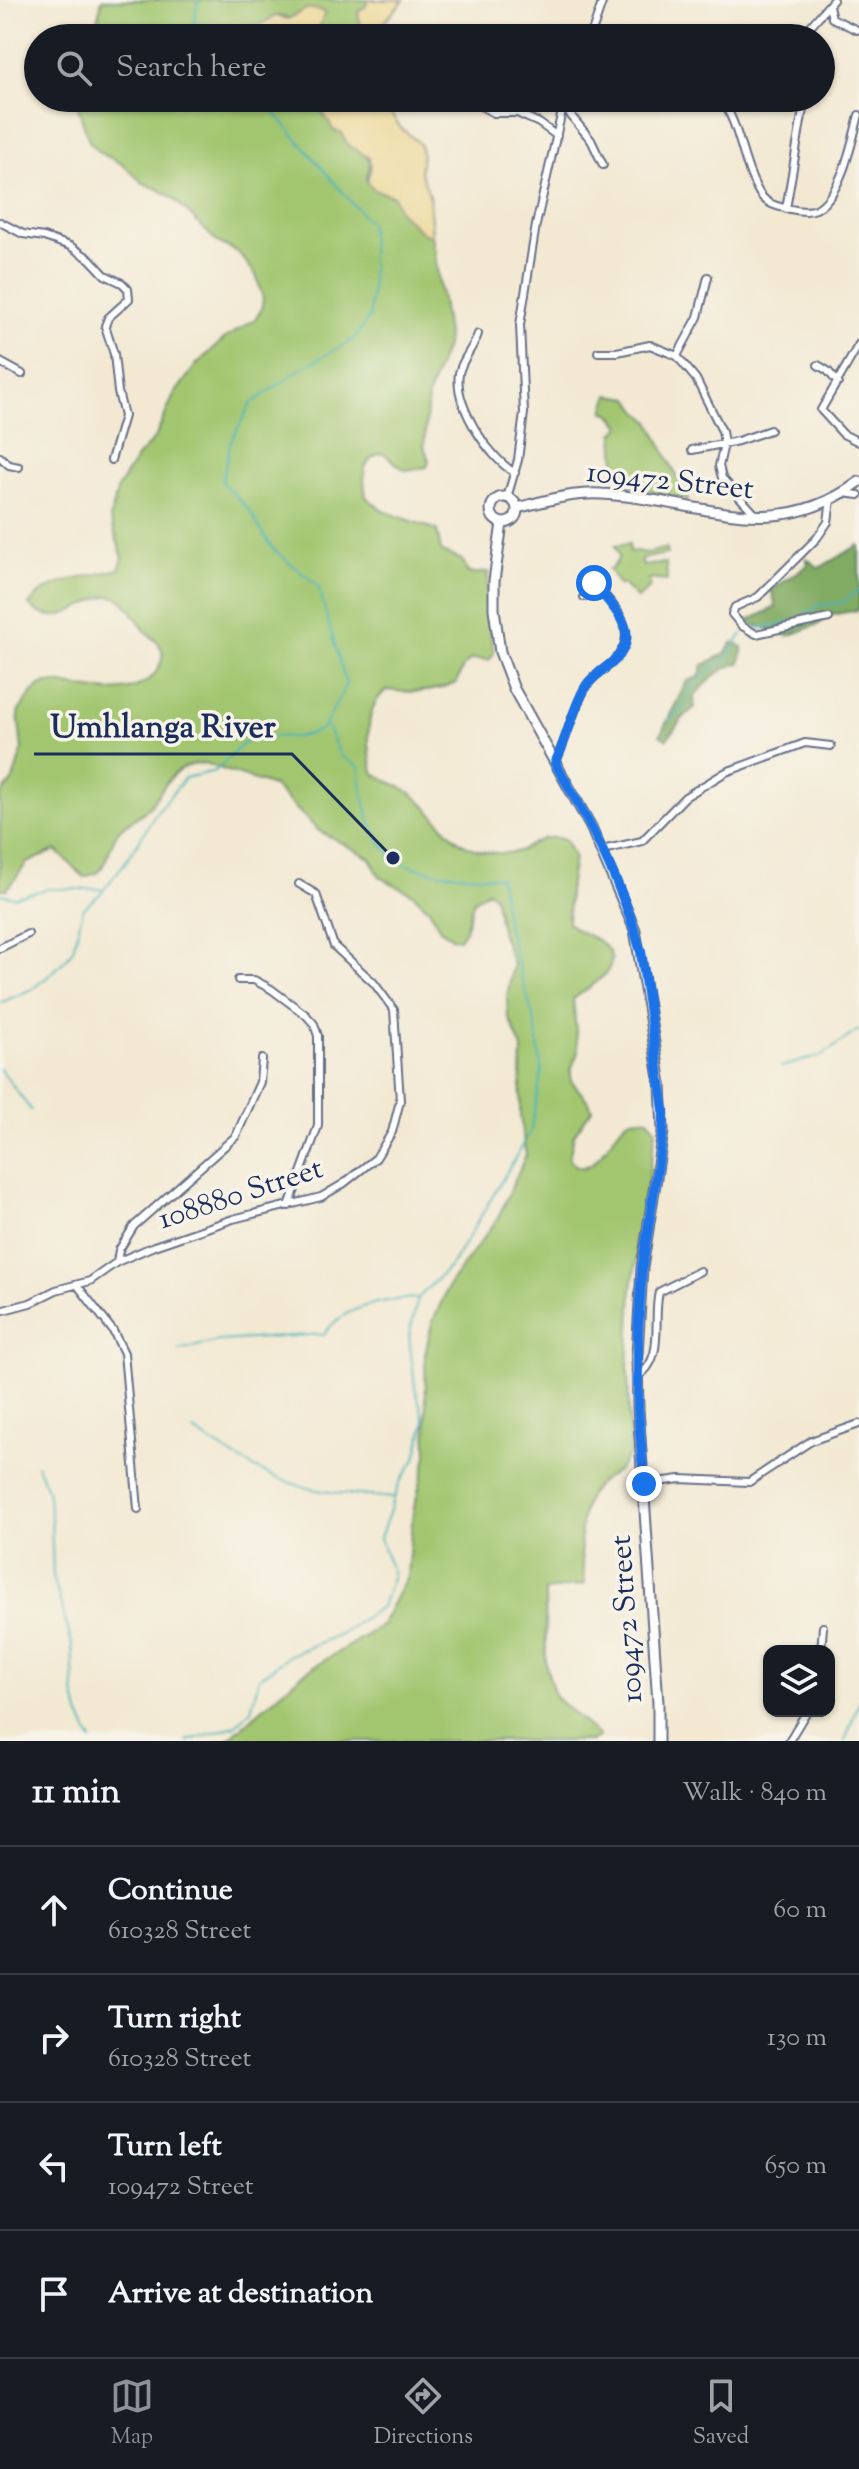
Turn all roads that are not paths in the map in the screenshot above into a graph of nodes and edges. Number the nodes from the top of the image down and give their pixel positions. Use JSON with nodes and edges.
{"nodes":[{"id":1,"x":603,"y":0,"type":"edge"},
{"id":2,"x":831,"y":3,"type":"edge"},
{"id":3,"x":595,"y":24,"type":"edge"},
{"id":4,"x":812,"y":24,"type":"edge"},
{"id":5,"x":857,"y":30,"type":"dead end"},
{"id":6,"x":492,"y":112,"type":"edge"},
{"id":7,"x":562,"y":112,"type":"edge"},
{"id":8,"x":571,"y":112,"type":"edge"},
{"id":9,"x":728,"y":112,"type":"edge"},
{"id":10,"x":803,"y":112,"type":"edge"},
{"id":11,"x":859,"y":115,"type":"edge"},
{"id":12,"x":557,"y":136,"type":"junction"},
{"id":13,"x":603,"y":165,"type":"dead end"},
{"id":14,"x":786,"y":209,"type":"junction"},
{"id":15,"x":0,"y":222,"type":"edge"},
{"id":16,"x":708,"y":277,"type":"dead end"},
{"id":17,"x":478,"y":334,"type":"dead end"},
{"id":18,"x":859,"y":344,"type":"edge"},
{"id":19,"x":598,"y":352,"type":"dead end"},
{"id":20,"x":677,"y":356,"type":"junction"},
{"id":21,"x":0,"y":362,"type":"edge"},
{"id":22,"x":818,"y":365,"type":"dead end"},
{"id":23,"x":22,"y":374,"type":"dead end"},
{"id":24,"x":838,"y":383,"type":"junction"},
{"id":25,"x":770,"y":430,"type":"dead end"},
{"id":26,"x":859,"y":442,"type":"edge"},
{"id":27,"x":724,"y":444,"type":"junction"},
{"id":28,"x":692,"y":450,"type":"dead end"},
{"id":29,"x":0,"y":457,"type":"edge"},
{"id":30,"x":111,"y":460,"type":"dead end"},
{"id":31,"x":19,"y":467,"type":"dead end"},
{"id":32,"x":515,"y":473,"type":"junction"},
{"id":33,"x":859,"y":482,"type":"edge"},
{"id":34,"x":843,"y":493,"type":"junction"},
{"id":35,"x":859,"y":495,"type":"edge"},
{"id":36,"x":507,"y":498,"type":"junction"},
{"id":37,"x":831,"y":499,"type":"junction"},
{"id":38,"x":517,"y":508,"type":"junction"},
{"id":39,"x":759,"y":517,"type":"junction"},
{"id":40,"x":502,"y":523,"type":"junction"},
{"id":41,"x":584,"y":597,"type":"dead end"},
{"id":42,"x":829,"y":618,"type":"dead end"},
{"id":43,"x":831,"y":746,"type":"dead end"},
{"id":44,"x":555,"y":763,"type":"junction"},
{"id":45,"x":602,"y":850,"type":"junction"},
{"id":46,"x":299,"y":884,"type":"dead end"},
{"id":47,"x":28,"y":934,"type":"dead end"},
{"id":48,"x":0,"y":948,"type":"edge"},
{"id":49,"x":238,"y":980,"type":"dead end"},
{"id":50,"x":262,"y":1059,"type":"dead end"},
{"id":51,"x":289,"y":1206,"type":"junction"},
{"id":52,"x":117,"y":1262,"type":"junction"},
{"id":53,"x":700,"y":1271,"type":"dead end"},
{"id":54,"x":78,"y":1286,"type":"junction"},
{"id":55,"x":0,"y":1311,"type":"edge"},
{"id":56,"x":637,"y":1377,"type":"junction"},
{"id":57,"x":859,"y":1424,"type":"edge"},
{"id":58,"x":644,"y":1484,"type":"junction"},
{"id":59,"x":138,"y":1509,"type":"dead end"},
{"id":60,"x":823,"y":1627,"type":"dead end"},
{"id":61,"x":822,"y":1645,"type":"edge"},
{"id":62,"x":803,"y":1717,"type":"edge"},
{"id":63,"x":658,"y":1741,"type":"edge"},
{"id":64,"x":789,"y":1741,"type":"edge"}],
"edges":[{"from":1,"to":3,"type":"street"},
{"from":2,"to":4,"type":"street"},
{"from":2,"to":5,"type":"street"},
{"from":6,"to":12,"type":"street"},
{"from":7,"to":12,"type":"street"},
{"from":8,"to":13,"type":"street"},
{"from":9,"to":14,"type":"street"},
{"from":10,"to":14,"type":"street"},
{"from":11,"to":14,"type":"street"},
{"from":12,"to":32,"type":"street"},
{"from":15,"to":30,"type":"street"},
{"from":16,"to":20,"type":"street"},
{"from":17,"to":32,"type":"street"},
{"from":18,"to":24,"type":"street"},
{"from":19,"to":20,"type":"street"},
{"from":20,"to":27,"type":"street"},
{"from":21,"to":23,"type":"street"},
{"from":22,"to":24,"type":"street"},
{"from":24,"to":26,"type":"street"},
{"from":25,"to":27,"type":"street"},
{"from":27,"to":28,"type":"street"},
{"from":27,"to":39,"type":"street"},
{"from":29,"to":31,"type":"street"},
{"from":32,"to":36,"type":"street"},
{"from":33,"to":34,"type":"street","name":"109472 Street"},
{"from":34,"to":35,"type":"street"},
{"from":34,"to":37,"type":"street","name":"109472 Street"},
{"from":36,"to":38,"type":"street"},
{"from":36,"to":40,"type":"street"},
{"from":37,"to":39,"type":"street","name":"109472 Street"},
{"from":37,"to":42,"type":"street"},
{"from":38,"to":39,"type":"street","name":"109472 Street"},
{"from":38,"to":40,"type":"street"},
{"from":40,"to":44,"type":"street","name":"109472 Street"},
{"from":41,"to":44,"type":"street"},
{"from":43,"to":45,"type":"street"},
{"from":44,"to":45,"type":"street","name":"109472 Street"},
{"from":45,"to":56,"type":"street","name":"109472 Street"},
{"from":46,"to":51,"type":"street","name":"108880 Street"},
{"from":47,"to":48,"type":"street"},
{"from":49,"to":51,"type":"street"},
{"from":50,"to":52,"type":"street"},
{"from":51,"to":52,"type":"street","name":"108880 Street"},
{"from":52,"to":54,"type":"street","name":"108880 Street"},
{"from":53,"to":56,"type":"street"},
{"from":54,"to":55,"type":"street","name":"108880 Street"},
{"from":54,"to":59,"type":"street"},
{"from":56,"to":58,"type":"street","name":"109472 Street"},
{"from":57,"to":58,"type":"street"},
{"from":58,"to":63,"type":"street","name":"109472 Street"},
{"from":60,"to":61,"type":"street"},
{"from":62,"to":64,"type":"street"}]}
